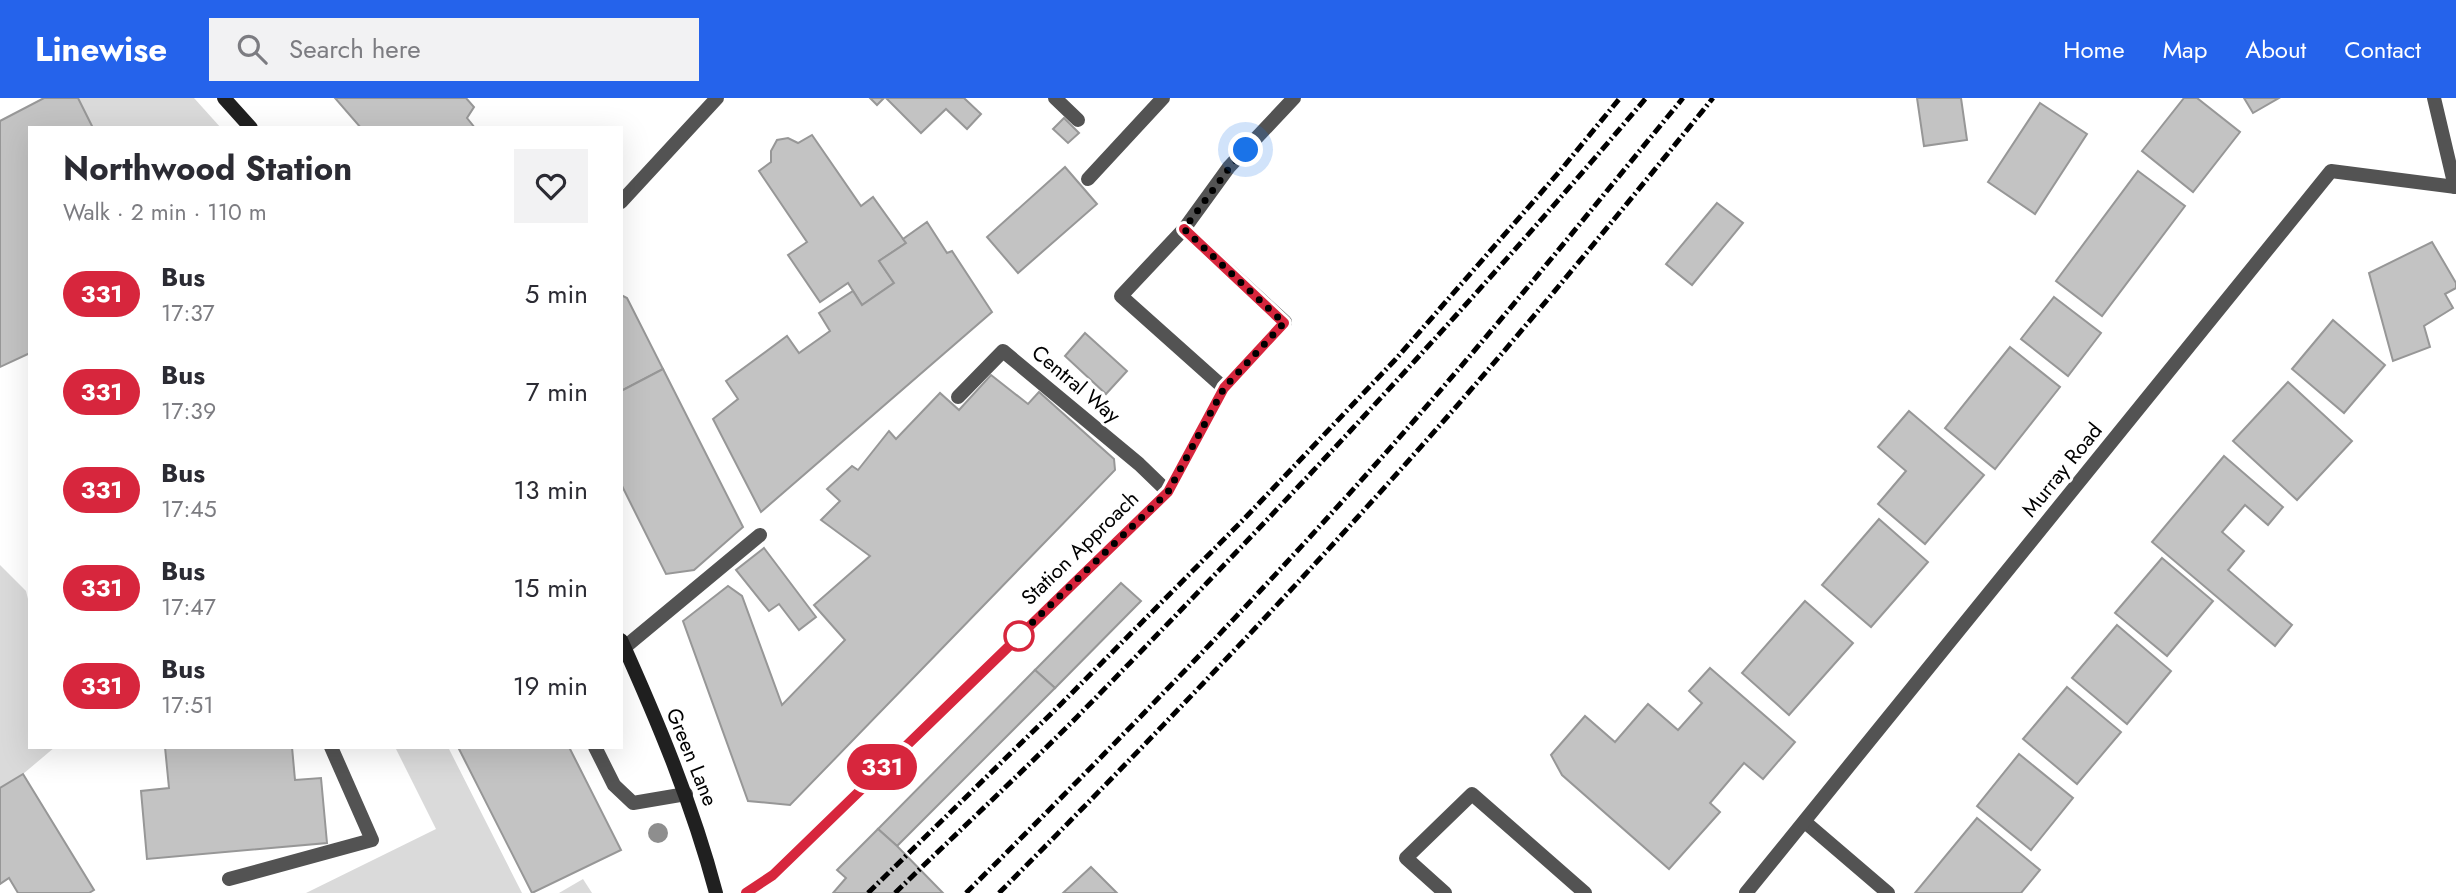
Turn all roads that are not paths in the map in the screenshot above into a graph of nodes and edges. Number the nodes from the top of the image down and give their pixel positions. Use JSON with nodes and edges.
{"nodes":[{"id":1,"x":224,"y":98,"type":"edge"},
{"id":2,"x":717,"y":98,"type":"edge"},
{"id":3,"x":1055,"y":98,"type":"edge"},
{"id":4,"x":1163,"y":98,"type":"edge"},
{"id":5,"x":1294,"y":98,"type":"edge"},
{"id":6,"x":2434,"y":98,"type":"edge"},
{"id":7,"x":1078,"y":120,"type":"dead end"},
{"id":8,"x":249,"y":126,"type":"edge"},
{"id":9,"x":1088,"y":179,"type":"dead end"},
{"id":10,"x":2456,"y":187,"type":"edge"},
{"id":11,"x":623,"y":200,"type":"edge"},
{"id":12,"x":1184,"y":229,"type":"junction"},
{"id":13,"x":1224,"y":388,"type":"junction"},
{"id":14,"x":958,"y":397,"type":"dead end"},
{"id":15,"x":1168,"y":492,"type":"junction"},
{"id":16,"x":760,"y":535,"type":"dead end"},
{"id":17,"x":623,"y":644,"type":"edge"},
{"id":18,"x":332,"y":749,"type":"edge"},
{"id":19,"x":596,"y":749,"type":"edge"},
{"id":20,"x":686,"y":794,"type":"junction"},
{"id":21,"x":1805,"y":822,"type":"junction"},
{"id":22,"x":229,"y":879,"type":"dead end"},
{"id":23,"x":716,"y":893,"type":"edge"},
{"id":24,"x":746,"y":893,"type":"edge"},
{"id":25,"x":1445,"y":893,"type":"edge"},
{"id":26,"x":1585,"y":893,"type":"edge"},
{"id":27,"x":1746,"y":893,"type":"edge"},
{"id":28,"x":1888,"y":893,"type":"edge"}],
"edges":[{"from":1,"to":8,"type":"main road"},
{"from":2,"to":11,"type":"street"},
{"from":3,"to":7,"type":"street"},
{"from":4,"to":9,"type":"street"},
{"from":5,"to":12,"type":"street"},
{"from":6,"to":10,"type":"street"},
{"from":10,"to":21,"type":"street","name":"Murray Road"},
{"from":12,"to":13,"type":"street","name":"Station Approach"},
{"from":12,"to":13,"type":"street"},
{"from":13,"to":15,"type":"street","name":"Station Approach"},
{"from":14,"to":15,"type":"street","name":"Central Way"},
{"from":15,"to":24,"type":"street","name":"Station Approach"},
{"from":16,"to":17,"type":"street"},
{"from":17,"to":20,"type":"main road","name":"Green Lane"},
{"from":18,"to":22,"type":"street"},
{"from":19,"to":20,"type":"street"},
{"from":20,"to":23,"type":"main road","name":"Green Lane"},
{"from":21,"to":27,"type":"street","name":"Murray Road"},
{"from":21,"to":28,"type":"street"},
{"from":25,"to":26,"type":"street"}]}
